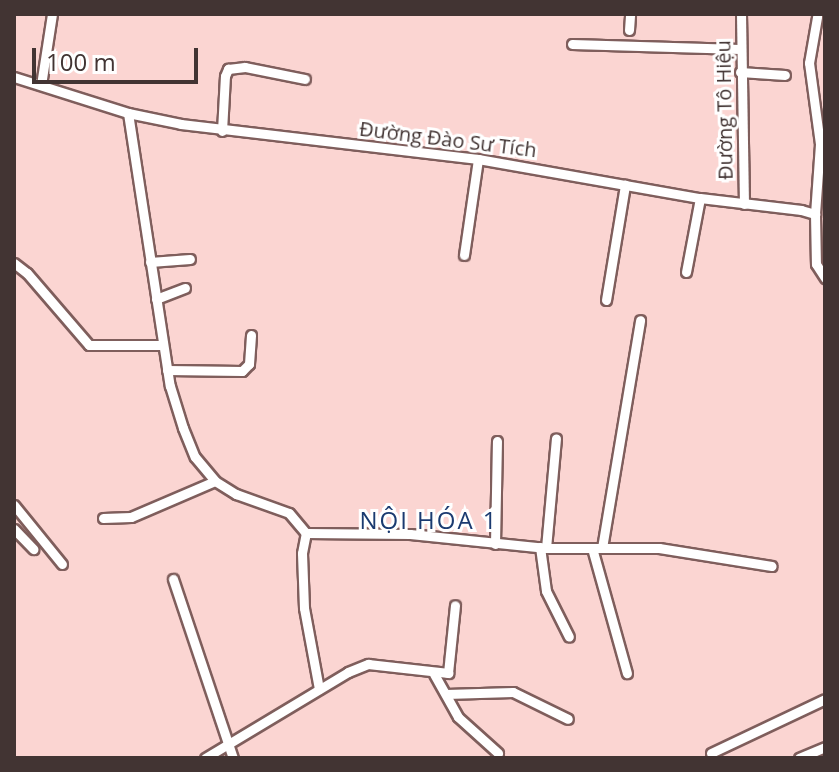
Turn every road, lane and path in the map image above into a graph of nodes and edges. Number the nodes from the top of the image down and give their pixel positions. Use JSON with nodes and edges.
{"nodes":[{"id":1,"x":52,"y":14,"type":"edge"},
{"id":2,"x":630,"y":14,"type":"edge"},
{"id":3,"x":741,"y":14,"type":"edge"},
{"id":4,"x":817,"y":17,"type":"dead end"},
{"id":5,"x":629,"y":30,"type":"dead end"},
{"id":6,"x":572,"y":44,"type":"dead end"},
{"id":7,"x":740,"y":49,"type":"junction"},
{"id":8,"x":740,"y":72,"type":"junction"},
{"id":9,"x":785,"y":75,"type":"dead end"},
{"id":10,"x":14,"y":77,"type":"edge"},
{"id":11,"x":305,"y":79,"type":"dead end"},
{"id":12,"x":41,"y":85,"type":"junction"},
{"id":13,"x":128,"y":113,"type":"junction"},
{"id":14,"x":222,"y":131,"type":"junction"},
{"id":15,"x":478,"y":159,"type":"junction"},
{"id":16,"x":625,"y":185,"type":"junction"},
{"id":17,"x":700,"y":198,"type":"junction"},
{"id":18,"x":744,"y":204,"type":"junction"},
{"id":19,"x":815,"y":214,"type":"junction"},
{"id":20,"x":464,"y":255,"type":"dead end"},
{"id":21,"x":190,"y":259,"type":"dead end"},
{"id":22,"x":150,"y":262,"type":"junction"},
{"id":23,"x":14,"y":263,"type":"edge"},
{"id":24,"x":686,"y":272,"type":"dead end"},
{"id":25,"x":825,"y":278,"type":"edge"},
{"id":26,"x":185,"y":288,"type":"dead end"},
{"id":27,"x":156,"y":299,"type":"junction"},
{"id":28,"x":606,"y":300,"type":"dead end"},
{"id":29,"x":640,"y":320,"type":"dead end"},
{"id":30,"x":251,"y":335,"type":"dead end"},
{"id":31,"x":163,"y":345,"type":"junction"},
{"id":32,"x":167,"y":370,"type":"junction"},
{"id":33,"x":556,"y":438,"type":"dead end"},
{"id":34,"x":497,"y":441,"type":"dead end"},
{"id":35,"x":215,"y":481,"type":"junction"},
{"id":36,"x":14,"y":505,"type":"edge"},
{"id":37,"x":103,"y":518,"type":"dead end"},
{"id":38,"x":14,"y":529,"type":"edge"},
{"id":39,"x":306,"y":533,"type":"junction"},
{"id":40,"x":495,"y":544,"type":"junction"},
{"id":41,"x":543,"y":548,"type":"junction"},
{"id":42,"x":597,"y":548,"type":"junction"},
{"id":43,"x":33,"y":549,"type":"dead end"},
{"id":44,"x":62,"y":564,"type":"dead end"},
{"id":45,"x":772,"y":566,"type":"dead end"},
{"id":46,"x":173,"y":579,"type":"dead end"},
{"id":47,"x":455,"y":605,"type":"dead end"},
{"id":48,"x":569,"y":637,"type":"dead end"},
{"id":49,"x":627,"y":673,"type":"dead end"},
{"id":50,"x":434,"y":674,"type":"junction"},
{"id":51,"x":319,"y":689,"type":"junction"},
{"id":52,"x":446,"y":694,"type":"junction"},
{"id":53,"x":825,"y":699,"type":"edge"},
{"id":54,"x":568,"y":719,"type":"dead end"},
{"id":55,"x":227,"y":744,"type":"junction"},
{"id":56,"x":825,"y":747,"type":"edge"},
{"id":57,"x":498,"y":753,"type":"dead end"},
{"id":58,"x":711,"y":753,"type":"dead end"},
{"id":59,"x":205,"y":758,"type":"edge"},
{"id":60,"x":233,"y":758,"type":"edge"},
{"id":61,"x":799,"y":758,"type":"edge"}],
"edges":[{"from":1,"to":12,"type":"street"},
{"from":2,"to":5,"type":"street"},
{"from":3,"to":7,"type":"street","name":"Đường Tô Hiệu"},
{"from":4,"to":19,"type":"street"},
{"from":6,"to":7,"type":"street"},
{"from":7,"to":8,"type":"street","name":"Đường Tô Hiệu"},
{"from":8,"to":9,"type":"street"},
{"from":8,"to":18,"type":"street","name":"Đường Tô Hiệu"},
{"from":10,"to":12,"type":"street","name":"Đường Đào Sư Tích"},
{"from":11,"to":14,"type":"street"},
{"from":12,"to":13,"type":"street","name":"Đường Đào Sư Tích"},
{"from":13,"to":14,"type":"street","name":"Đường Đào Sư Tích"},
{"from":13,"to":22,"type":"street"},
{"from":14,"to":15,"type":"street","name":"Đường Đào Sư Tích"},
{"from":15,"to":16,"type":"street","name":"Đường Đào Sư Tích"},
{"from":15,"to":20,"type":"street"},
{"from":16,"to":17,"type":"street","name":"Đường Đào Sư Tích"},
{"from":16,"to":28,"type":"street"},
{"from":17,"to":18,"type":"street","name":"Đường Đào Sư Tích"},
{"from":17,"to":24,"type":"street"},
{"from":18,"to":19,"type":"street","name":"Đường Đào Sư Tích"},
{"from":19,"to":25,"type":"street"},
{"from":21,"to":22,"type":"street"},
{"from":22,"to":27,"type":"street"},
{"from":23,"to":31,"type":"street"},
{"from":26,"to":27,"type":"street"},
{"from":27,"to":31,"type":"street"},
{"from":29,"to":42,"type":"street"},
{"from":30,"to":32,"type":"street"},
{"from":31,"to":32,"type":"street"},
{"from":32,"to":35,"type":"street"},
{"from":33,"to":41,"type":"street"},
{"from":34,"to":40,"type":"street"},
{"from":35,"to":37,"type":"street"},
{"from":35,"to":39,"type":"street"},
{"from":36,"to":44,"type":"street"},
{"from":38,"to":43,"type":"street"},
{"from":39,"to":40,"type":"street"},
{"from":39,"to":51,"type":"street"},
{"from":40,"to":41,"type":"street"},
{"from":41,"to":42,"type":"street"},
{"from":41,"to":48,"type":"street"},
{"from":42,"to":45,"type":"street"},
{"from":42,"to":49,"type":"street"},
{"from":46,"to":55,"type":"street"},
{"from":47,"to":50,"type":"street"},
{"from":50,"to":51,"type":"street"},
{"from":50,"to":52,"type":"street"},
{"from":51,"to":55,"type":"street"},
{"from":52,"to":54,"type":"street"},
{"from":52,"to":57,"type":"street"},
{"from":53,"to":58,"type":"street"},
{"from":55,"to":59,"type":"street"},
{"from":55,"to":60,"type":"street"},
{"from":56,"to":61,"type":"street"}]}
